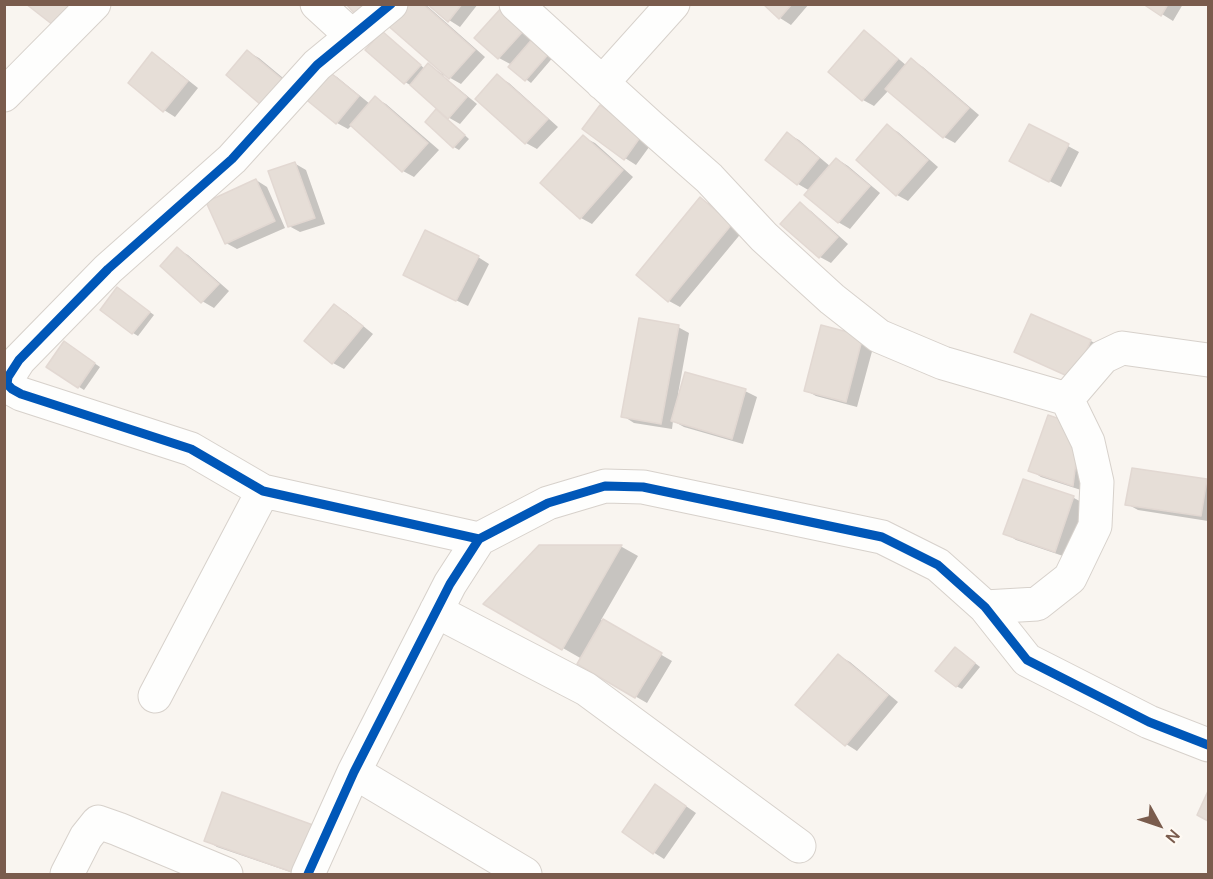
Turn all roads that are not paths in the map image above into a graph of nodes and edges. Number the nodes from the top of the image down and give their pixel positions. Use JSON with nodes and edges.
{"nodes":[{"id":1,"x":94,"y":4,"type":"edge"},
{"id":2,"x":317,"y":4,"type":"edge"},
{"id":3,"x":391,"y":4,"type":"edge"},
{"id":4,"x":516,"y":4,"type":"edge"},
{"id":5,"x":673,"y":4,"type":"edge"},
{"id":6,"x":352,"y":36,"type":"junction"},
{"id":7,"x":602,"y":82,"type":"junction"},
{"id":8,"x":4,"y":95,"type":"edge"},
{"id":9,"x":1209,"y":360,"type":"edge"},
{"id":10,"x":1067,"y":399,"type":"junction"},
{"id":11,"x":263,"y":491,"type":"junction"},
{"id":12,"x":479,"y":539,"type":"junction"},
{"id":13,"x":986,"y":608,"type":"junction"},
{"id":14,"x":436,"y":611,"type":"junction"},
{"id":15,"x":155,"y":696,"type":"dead end"},
{"id":16,"x":1209,"y":745,"type":"edge"},
{"id":17,"x":354,"y":772,"type":"junction"},
{"id":18,"x":799,"y":846,"type":"dead end"},
{"id":19,"x":67,"y":874,"type":"edge"},
{"id":20,"x":226,"y":874,"type":"edge"},
{"id":21,"x":308,"y":874,"type":"edge"},
{"id":22,"x":525,"y":874,"type":"edge"}],
"edges":[{"from":1,"to":8,"type":"street"},
{"from":2,"to":6,"type":"street"},
{"from":3,"to":6,"type":"street"},
{"from":4,"to":7,"type":"street"},
{"from":5,"to":7,"type":"street"},
{"from":6,"to":11,"type":"street"},
{"from":7,"to":10,"type":"street"},
{"from":9,"to":10,"type":"street"},
{"from":10,"to":13,"type":"street"},
{"from":11,"to":12,"type":"street"},
{"from":11,"to":15,"type":"street"},
{"from":12,"to":13,"type":"street"},
{"from":12,"to":14,"type":"street"},
{"from":13,"to":16,"type":"street"},
{"from":14,"to":17,"type":"street"},
{"from":14,"to":18,"type":"street"},
{"from":17,"to":21,"type":"street"},
{"from":17,"to":22,"type":"street"},
{"from":19,"to":20,"type":"street"}]}
